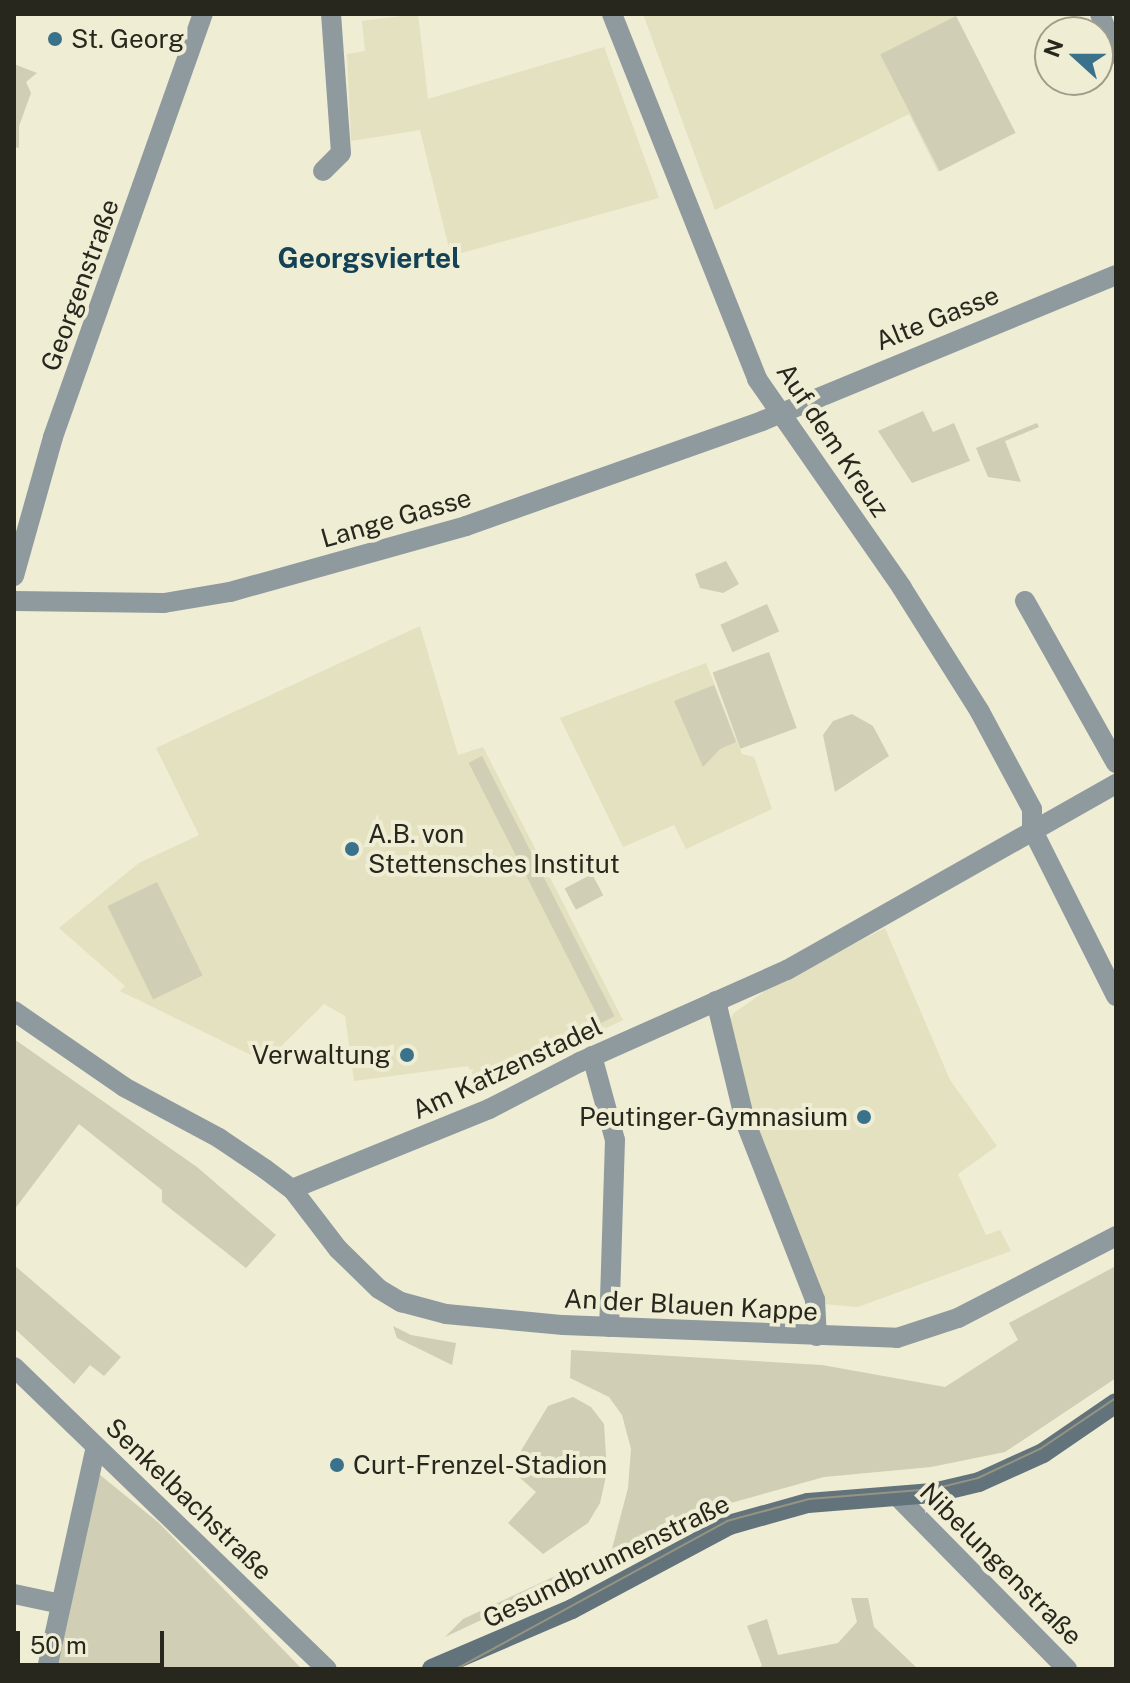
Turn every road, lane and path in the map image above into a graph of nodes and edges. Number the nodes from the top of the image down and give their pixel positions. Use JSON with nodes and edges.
{"nodes":[{"id":1,"x":203,"y":14,"type":"edge"},
{"id":2,"x":331,"y":14,"type":"edge"},
{"id":3,"x":612,"y":14,"type":"edge"},
{"id":4,"x":1100,"y":14,"type":"edge"},
{"id":5,"x":1116,"y":54,"type":"edge"},
{"id":6,"x":323,"y":171,"type":"dead end"},
{"id":7,"x":1116,"y":275,"type":"edge"},
{"id":8,"x":779,"y":413,"type":"junction"},
{"id":9,"x":14,"y":576,"type":"edge"},
{"id":10,"x":14,"y":601,"type":"edge"},
{"id":11,"x":1025,"y":601,"type":"dead end"},
{"id":12,"x":1116,"y":763,"type":"edge"},
{"id":13,"x":1116,"y":784,"type":"edge"},
{"id":14,"x":1032,"y":829,"type":"junction"},
{"id":15,"x":1116,"y":996,"type":"edge"},
{"id":16,"x":716,"y":1001,"type":"junction"},
{"id":17,"x":14,"y":1011,"type":"edge"},
{"id":18,"x":592,"y":1056,"type":"junction"},
{"id":19,"x":292,"y":1189,"type":"junction"},
{"id":20,"x":1116,"y":1236,"type":"edge"},
{"id":21,"x":609,"y":1327,"type":"junction"},
{"id":22,"x":817,"y":1336,"type":"junction"},
{"id":23,"x":14,"y":1367,"type":"edge"},
{"id":24,"x":1116,"y":1403,"type":"edge"},
{"id":25,"x":96,"y":1447,"type":"junction"},
{"id":26,"x":897,"y":1496,"type":"junction"},
{"id":27,"x":14,"y":1594,"type":"edge"},
{"id":28,"x":61,"y":1604,"type":"junction"},
{"id":29,"x":47,"y":1669,"type":"edge"},
{"id":30,"x":327,"y":1669,"type":"edge"},
{"id":31,"x":432,"y":1669,"type":"edge"},
{"id":32,"x":1067,"y":1669,"type":"edge"}],
"edges":[{"from":1,"to":9,"type":"street","name":"Georgenstraße"},
{"from":2,"to":6,"type":"street"},
{"from":3,"to":8,"type":"street","name":"Auf dem Kreuz"},
{"from":4,"to":5,"type":"street"},
{"from":7,"to":8,"type":"street","name":"Alte Gasse"},
{"from":8,"to":10,"type":"street","name":"Lange Gasse"},
{"from":8,"to":14,"type":"street","name":"Auf dem Kreuz"},
{"from":11,"to":12,"type":"street"},
{"from":13,"to":14,"type":"street","name":"Am Katzenstadel"},
{"from":14,"to":15,"type":"street","name":"Auf dem Kreuz"},
{"from":14,"to":16,"type":"street","name":"Am Katzenstadel"},
{"from":16,"to":18,"type":"street","name":"Am Katzenstadel"},
{"from":16,"to":22,"type":"street"},
{"from":17,"to":19,"type":"street"},
{"from":18,"to":19,"type":"street","name":"Am Katzenstadel"},
{"from":18,"to":21,"type":"street"},
{"from":19,"to":21,"type":"street","name":"An der Blauen Kappe"},
{"from":20,"to":22,"type":"street","name":"An der Blauen Kappe"},
{"from":21,"to":22,"type":"street","name":"An der Blauen Kappe"},
{"from":23,"to":25,"type":"street","name":"Senkelbachstraße"},
{"from":24,"to":26,"type":"main road","name":"Gesundbrunnenstraße"},
{"from":25,"to":28,"type":"street"},
{"from":25,"to":30,"type":"street","name":"Senkelbachstraße"},
{"from":26,"to":31,"type":"main road","name":"Gesundbrunnenstraße"},
{"from":26,"to":32,"type":"street","name":"Nibelungenstraße"},
{"from":27,"to":28,"type":"street"},
{"from":28,"to":29,"type":"street"}]}
